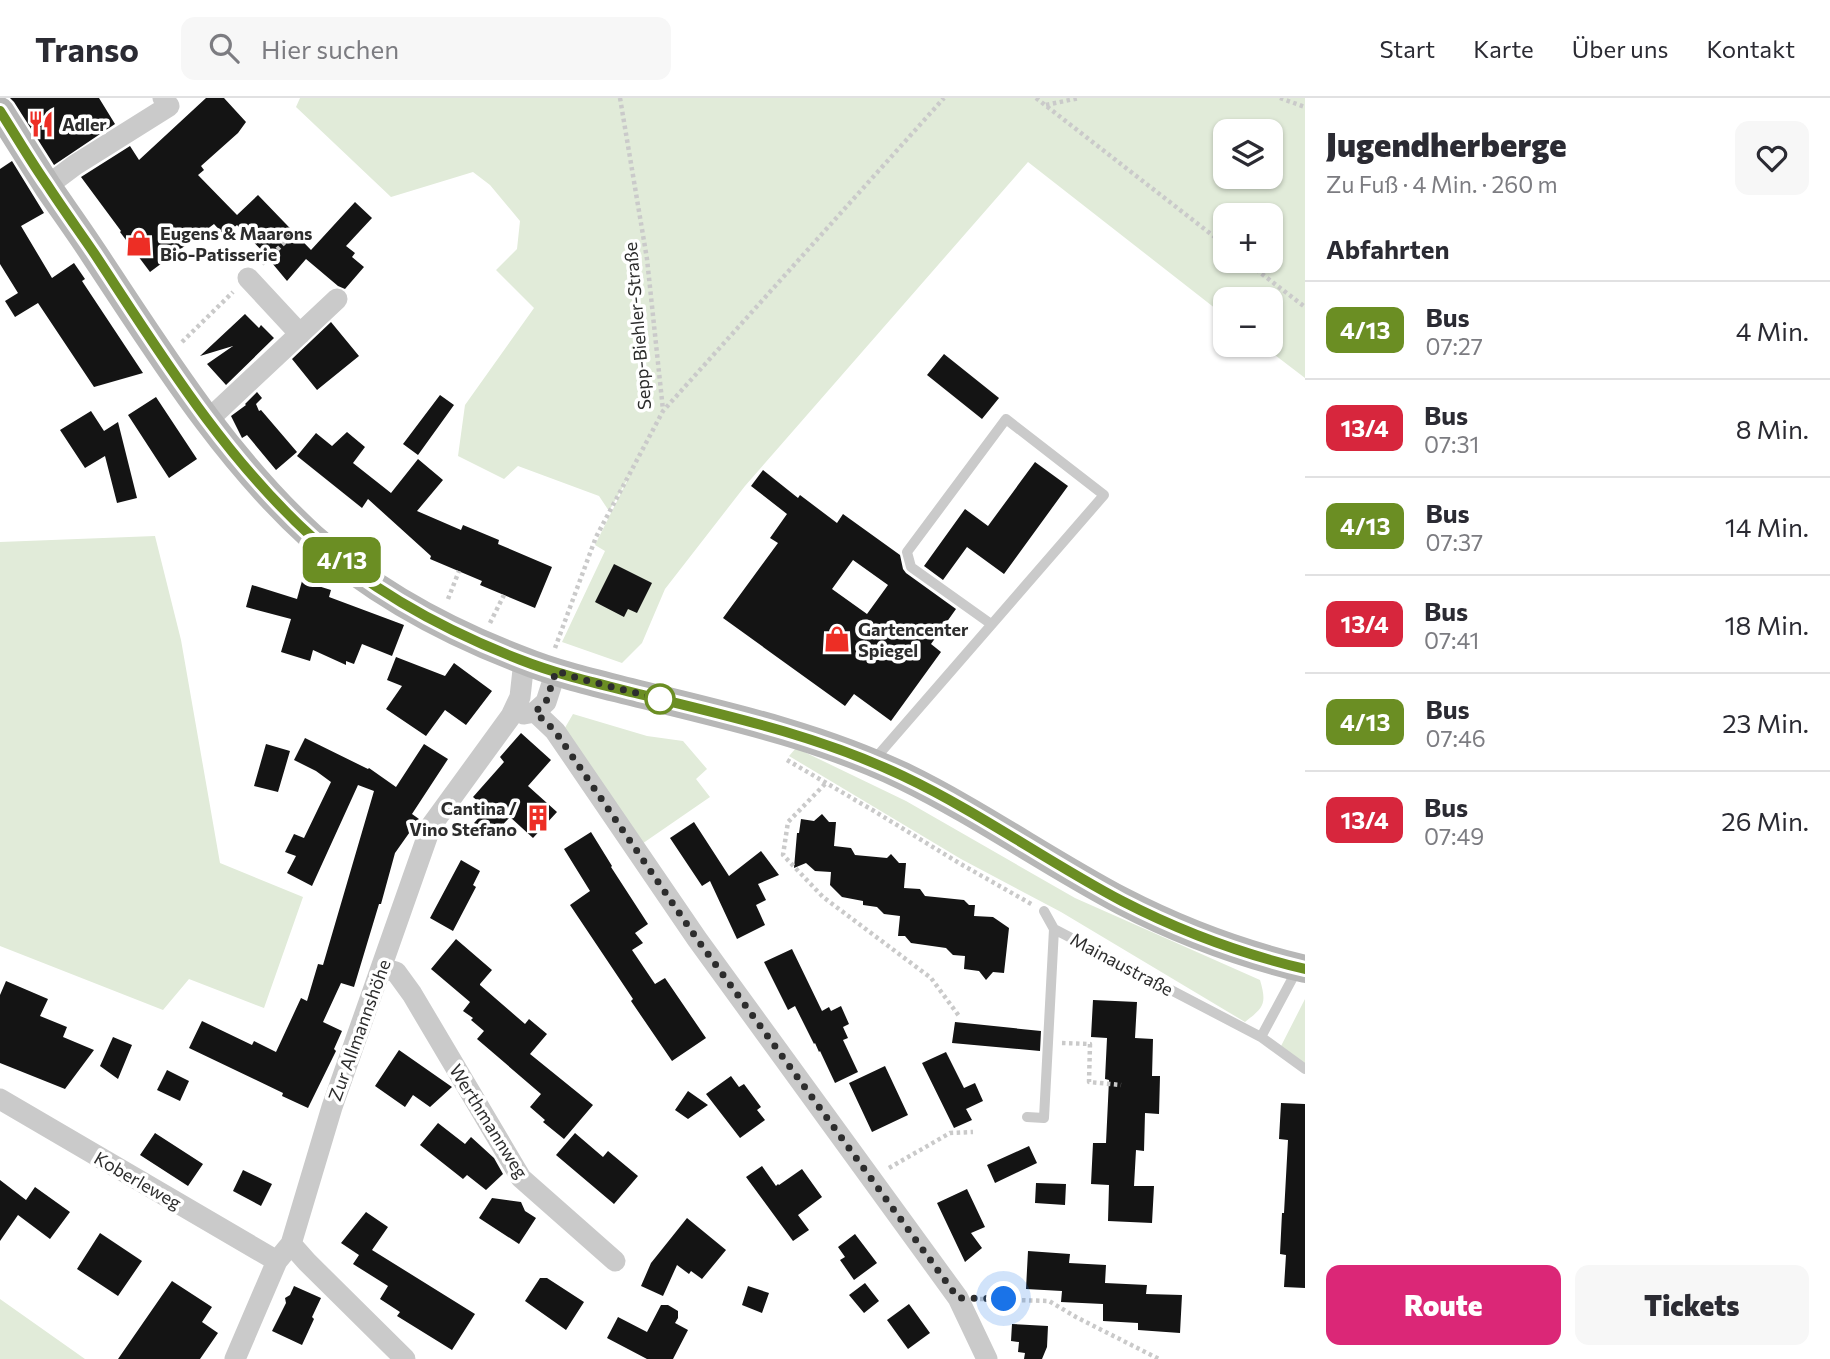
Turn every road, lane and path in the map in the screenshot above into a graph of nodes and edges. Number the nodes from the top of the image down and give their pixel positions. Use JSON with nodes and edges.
{"nodes":[{"id":1,"x":163,"y":98,"type":"edge"},
{"id":2,"x":620,"y":98,"type":"edge"},
{"id":3,"x":944,"y":98,"type":"edge"},
{"id":4,"x":1036,"y":98,"type":"edge"},
{"id":5,"x":1079,"y":98,"type":"edge"},
{"id":6,"x":1280,"y":98,"type":"edge"},
{"id":7,"x":1045,"y":105,"type":"junction"},
{"id":8,"x":1305,"y":107,"type":"edge"},
{"id":9,"x":0,"y":111,"type":"edge"},
{"id":10,"x":9,"y":144,"type":"edge"},
{"id":11,"x":47,"y":186,"type":"junction"},
{"id":12,"x":1213,"y":236,"type":"edge"},
{"id":13,"x":287,"y":240,"type":"dead end"},
{"id":14,"x":1261,"y":273,"type":"edge"},
{"id":15,"x":248,"y":278,"type":"junction"},
{"id":16,"x":337,"y":299,"type":"dead end"},
{"id":17,"x":1305,"y":307,"type":"edge"},
{"id":18,"x":300,"y":334,"type":"junction"},
{"id":19,"x":163,"y":358,"type":"junction"},
{"id":20,"x":663,"y":411,"type":"junction"},
{"id":21,"x":208,"y":420,"type":"junction"},
{"id":22,"x":459,"y":571,"type":"dead end"},
{"id":23,"x":504,"y":595,"type":"dead end"},
{"id":24,"x":444,"y":607,"type":"dead end"},
{"id":25,"x":991,"y":624,"type":"junction"},
{"id":26,"x":488,"y":629,"type":"dead end"},
{"id":27,"x":523,"y":661,"type":"junction"},
{"id":28,"x":554,"y":663,"type":"junction"},
{"id":29,"x":535,"y":712,"type":"junction"},
{"id":30,"x":511,"y":716,"type":"junction"},
{"id":31,"x":778,"y":755,"type":"dead end"},
{"id":32,"x":871,"y":763,"type":"junction"},
{"id":33,"x":825,"y":784,"type":"junction"},
{"id":34,"x":1044,"y":911,"type":"joint"},
{"id":35,"x":1054,"y":929,"type":"junction"},
{"id":36,"x":382,"y":968,"type":"junction"},
{"id":37,"x":1302,"y":968,"type":"edge"},
{"id":38,"x":959,"y":1016,"type":"dead end"},
{"id":39,"x":1261,"y":1037,"type":"junction"},
{"id":40,"x":1048,"y":1041,"type":"junction"},
{"id":41,"x":1305,"y":1069,"type":"edge"},
{"id":42,"x":1121,"y":1085,"type":"dead end"},
{"id":43,"x":0,"y":1099,"type":"edge"},
{"id":44,"x":1027,"y":1117,"type":"dead end"},
{"id":45,"x":973,"y":1132,"type":"dead end"},
{"id":46,"x":872,"y":1179,"type":"junction"},
{"id":47,"x":291,"y":1244,"type":"junction"},
{"id":48,"x":277,"y":1261,"type":"junction"},
{"id":49,"x":615,"y":1261,"type":"dead end"},
{"id":50,"x":958,"y":1298,"type":"junction"},
{"id":51,"x":235,"y":1359,"type":"edge"},
{"id":52,"x":405,"y":1359,"type":"edge"},
{"id":53,"x":987,"y":1359,"type":"edge"},
{"id":54,"x":1159,"y":1359,"type":"edge"}],
"edges":[{"from":1,"to":11,"type":"street"},
{"from":2,"to":20,"type":"path","name":"Sepp-Biehler-Straße"},
{"from":3,"to":20,"type":"path"},
{"from":4,"to":7,"type":"path"},
{"from":5,"to":7,"type":"path"},
{"from":6,"to":8,"type":"path"},
{"from":7,"to":12,"type":"path"},
{"from":9,"to":10,"type":"main road"},
{"from":10,"to":11,"type":"main road"},
{"from":11,"to":19,"type":"main road"},
{"from":13,"to":15,"type":"path"},
{"from":14,"to":17,"type":"path"},
{"from":15,"to":18,"type":"street"},
{"from":15,"to":19,"type":"path"},
{"from":16,"to":18,"type":"street"},
{"from":18,"to":21,"type":"street"},
{"from":19,"to":21,"type":"main road"},
{"from":20,"to":28,"type":"path","name":"Sepp-Biehler-Straße"},
{"from":21,"to":27,"type":"main road"},
{"from":22,"to":24,"type":"path"},
{"from":23,"to":26,"type":"path"},
{"from":25,"to":25,"type":"lane"},
{"from":25,"to":32,"type":"lane"},
{"from":27,"to":28,"type":"main road"},
{"from":27,"to":30,"type":"street","name":"Zur Allmannshöhe"},
{"from":28,"to":29,"type":"street"},
{"from":28,"to":32,"type":"main road"},
{"from":29,"to":30,"type":"street"},
{"from":29,"to":46,"type":"street"},
{"from":30,"to":36,"type":"street","name":"Zur Allmannshöhe"},
{"from":31,"to":33,"type":"path"},
{"from":32,"to":37,"type":"main road"},
{"from":33,"to":34,"type":"path"},
{"from":33,"to":38,"type":"path"},
{"from":34,"to":35,"type":"lane"},
{"from":35,"to":39,"type":"lane","name":"Mainaustraße"},
{"from":35,"to":40,"type":"lane","name":"Mainaustraße"},
{"from":36,"to":47,"type":"street","name":"Zur Allmannshöhe"},
{"from":36,"to":49,"type":"street","name":"Werthmannweg"},
{"from":37,"to":39,"type":"lane"},
{"from":39,"to":41,"type":"lane","name":"Mainaustraße"},
{"from":40,"to":42,"type":"path"},
{"from":40,"to":44,"type":"lane","name":"Mainaustraße"},
{"from":43,"to":48,"type":"street","name":"Koberleweg"},
{"from":45,"to":46,"type":"path"},
{"from":46,"to":50,"type":"street"},
{"from":47,"to":48,"type":"street","name":"Zur Allmannshöhe"},
{"from":47,"to":52,"type":"street"},
{"from":48,"to":51,"type":"street","name":"Zur Allmannshöhe"},
{"from":50,"to":53,"type":"street"},
{"from":50,"to":54,"type":"path"}]}
